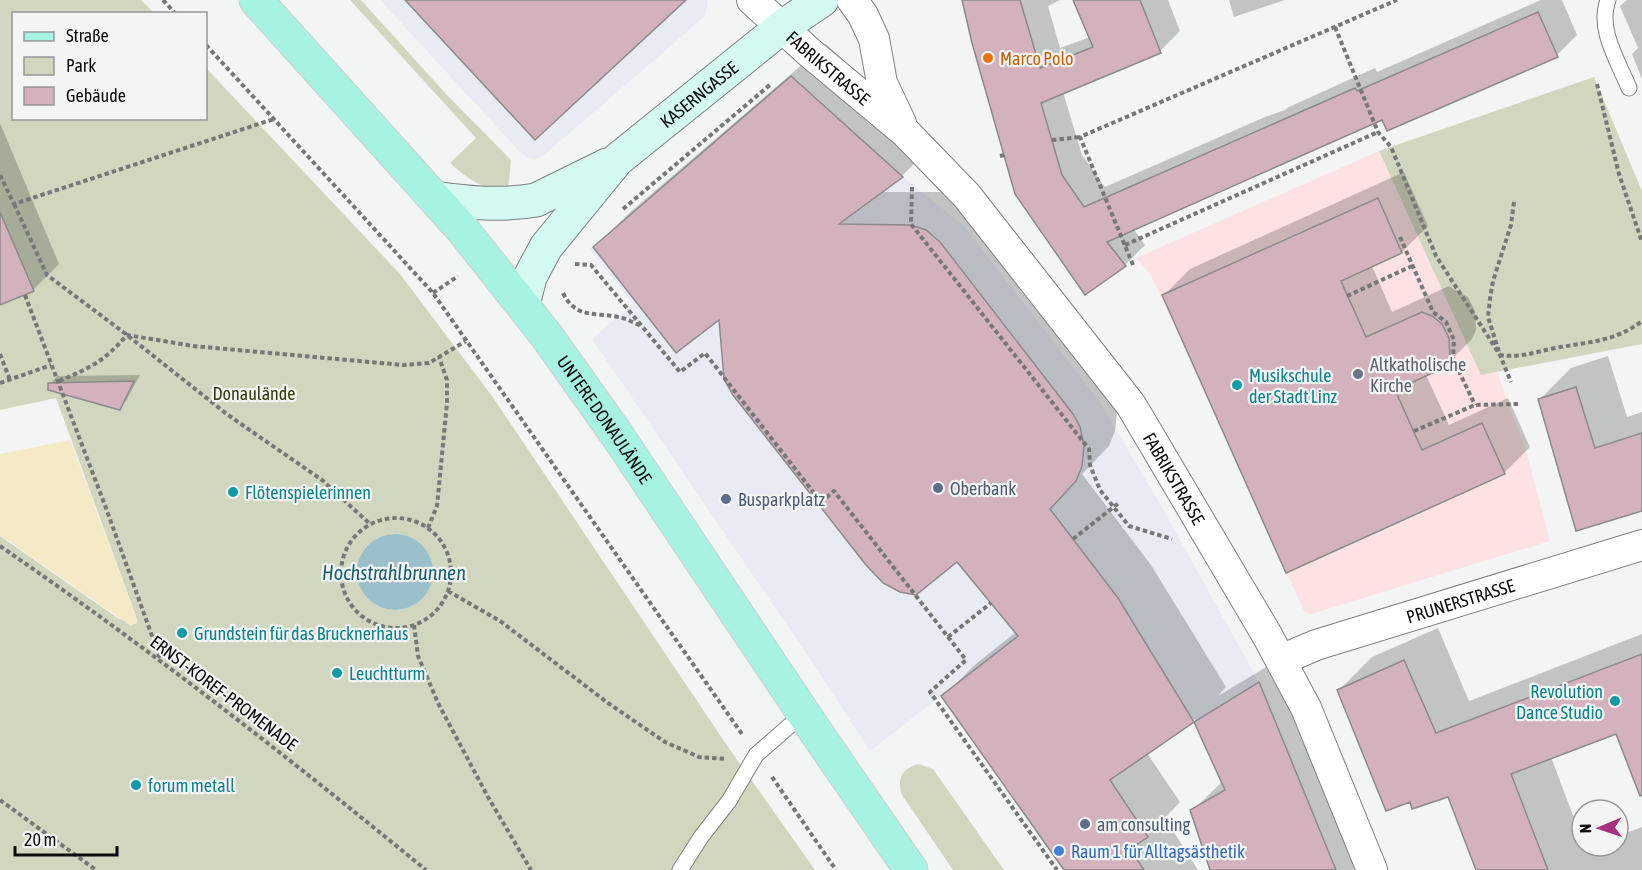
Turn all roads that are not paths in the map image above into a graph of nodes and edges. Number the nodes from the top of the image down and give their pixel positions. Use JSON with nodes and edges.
{"nodes":[{"id":1,"x":256,"y":0,"type":"edge"},
{"id":2,"x":752,"y":0,"type":"edge"},
{"id":3,"x":822,"y":0,"type":"edge"},
{"id":4,"x":852,"y":0,"type":"edge"},
{"id":5,"x":1608,"y":0,"type":"edge"},
{"id":6,"x":782,"y":27,"type":"junction"},
{"id":7,"x":1629,"y":88,"type":"dead end"},
{"id":8,"x":906,"y":133,"type":"junction"},
{"id":9,"x":617,"y":160,"type":"junction"},
{"id":10,"x":435,"y":198,"type":"junction"},
{"id":11,"x":523,"y":305,"type":"junction"},
{"id":12,"x":1642,"y":545,"type":"edge"},
{"id":13,"x":1281,"y":660,"type":"junction"},
{"id":14,"x":803,"y":714,"type":"junction"},
{"id":15,"x":680,"y":870,"type":"edge"},
{"id":16,"x":911,"y":870,"type":"edge"},
{"id":17,"x":1372,"y":870,"type":"edge"}],
"edges":[{"from":1,"to":10,"type":"main road","name":"UNTERE DONAULÄNDE"},
{"from":2,"to":6,"type":"street","name":"FABRIKSTRASSE"},
{"from":3,"to":6,"type":"main road","name":"KASERNGASSE"},
{"from":4,"to":8,"type":"street","name":"FABRIKSTRASSE"},
{"from":5,"to":7,"type":"lane"},
{"from":6,"to":8,"type":"street","name":"FABRIKSTRASSE"},
{"from":6,"to":9,"type":"main road","name":"KASERNGASSE"},
{"from":8,"to":13,"type":"street","name":"FABRIKSTRASSE"},
{"from":9,"to":10,"type":"main road","name":"KASERNGASSE"},
{"from":9,"to":11,"type":"main road","name":"KASERNGASSE"},
{"from":10,"to":11,"type":"main road","name":"UNTERE DONAULÄNDE"},
{"from":11,"to":14,"type":"main road","name":"UNTERE DONAULÄNDE"},
{"from":12,"to":13,"type":"street","name":"PRUNERSTRASSE"},
{"from":13,"to":17,"type":"street","name":"FABRIKSTRASSE"},
{"from":14,"to":15,"type":"lane"},
{"from":14,"to":16,"type":"main road","name":"UNTERE DONAULÄNDE"}]}
